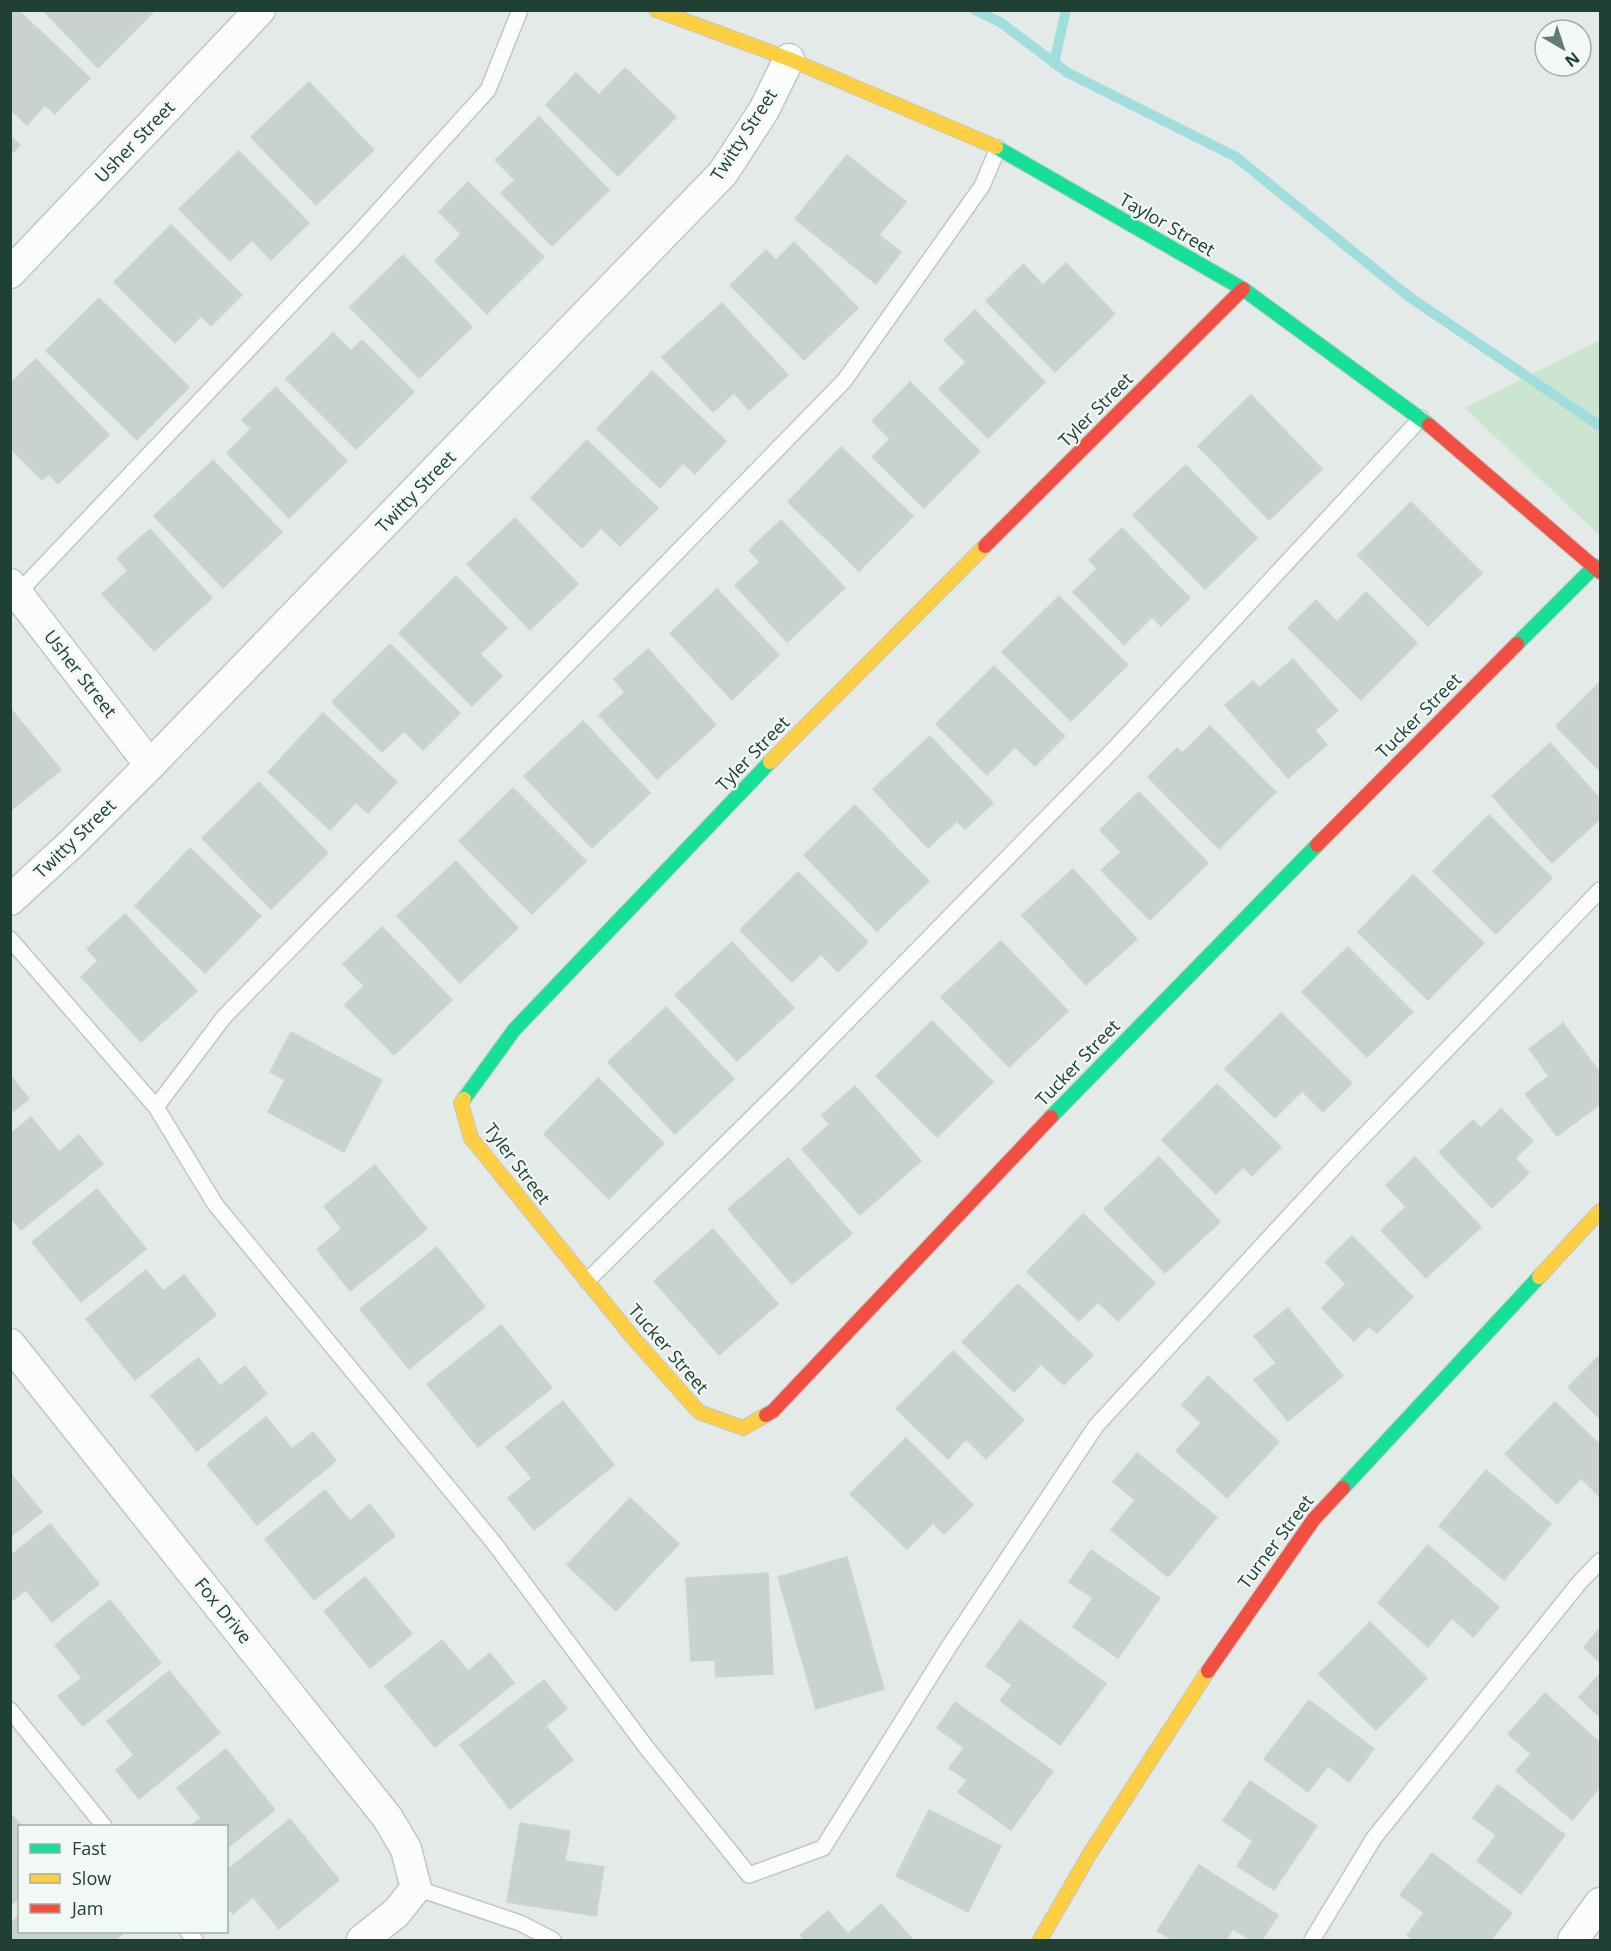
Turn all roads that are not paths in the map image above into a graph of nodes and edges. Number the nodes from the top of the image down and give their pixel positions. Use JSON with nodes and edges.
{"nodes":[{"id":1,"x":260,"y":10,"type":"edge"},
{"id":2,"x":520,"y":10,"type":"edge"},
{"id":3,"x":656,"y":10,"type":"edge"},
{"id":4,"x":789,"y":59,"type":"junction"},
{"id":5,"x":998,"y":148,"type":"junction"},
{"id":6,"x":10,"y":273,"type":"edge"},
{"id":7,"x":1243,"y":290,"type":"junction"},
{"id":8,"x":1420,"y":418,"type":"junction"},
{"id":9,"x":1598,"y":569,"type":"edge"},
{"id":10,"x":14,"y":589,"type":"edge"},
{"id":11,"x":150,"y":765,"type":"junction"},
{"id":12,"x":1600,"y":890,"type":"edge"},
{"id":13,"x":10,"y":900,"type":"edge"},
{"id":14,"x":10,"y":939,"type":"edge"},
{"id":15,"x":156,"y":1107,"type":"junction"},
{"id":16,"x":1600,"y":1210,"type":"edge"},
{"id":17,"x":587,"y":1281,"type":"junction"},
{"id":18,"x":10,"y":1344,"type":"edge"},
{"id":19,"x":1600,"y":1560,"type":"edge"},
{"id":20,"x":10,"y":1710,"type":"edge"},
{"id":21,"x":102,"y":1825,"type":"edge"},
{"id":22,"x":416,"y":1888,"type":"junction"},
{"id":23,"x":1600,"y":1903,"type":"edge"},
{"id":24,"x":362,"y":1941,"type":"edge"},
{"id":25,"x":553,"y":1941,"type":"edge"},
{"id":26,"x":1040,"y":1941,"type":"edge"},
{"id":27,"x":1312,"y":1941,"type":"edge"},
{"id":28,"x":1573,"y":1941,"type":"edge"}],
"edges":[{"from":1,"to":6,"type":"street","name":"Usher Street"},
{"from":2,"to":10,"type":"lane"},
{"from":3,"to":4,"type":"street","name":"Taylor Street"},
{"from":4,"to":5,"type":"street","name":"Taylor Street"},
{"from":4,"to":11,"type":"street","name":"Twitty Street"},
{"from":5,"to":7,"type":"street","name":"Taylor Street"},
{"from":5,"to":15,"type":"lane"},
{"from":7,"to":8,"type":"street","name":"Taylor Street"},
{"from":7,"to":17,"type":"street","name":"Tyler Street"},
{"from":8,"to":9,"type":"street","name":"Taylor Street"},
{"from":8,"to":17,"type":"lane"},
{"from":9,"to":17,"type":"street","name":"Tucker Street"},
{"from":10,"to":11,"type":"street","name":"Usher Street"},
{"from":11,"to":13,"type":"street","name":"Twitty Street"},
{"from":12,"to":15,"type":"lane"},
{"from":14,"to":15,"type":"lane"},
{"from":16,"to":26,"type":"street","name":"Turner Street"},
{"from":18,"to":22,"type":"street","name":"Fox Drive"},
{"from":19,"to":27,"type":"lane"},
{"from":20,"to":21,"type":"lane"},
{"from":22,"to":24,"type":"street"},
{"from":22,"to":25,"type":"lane"},
{"from":23,"to":28,"type":"street"}]}
